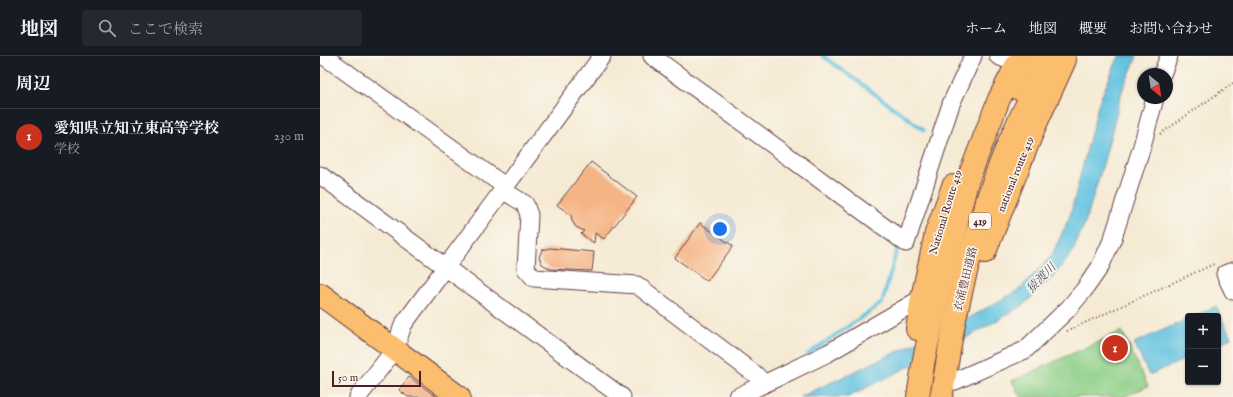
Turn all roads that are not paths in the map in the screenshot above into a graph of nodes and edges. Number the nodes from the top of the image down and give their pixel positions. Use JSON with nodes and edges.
{"nodes":[{"id":1,"x":324,"y":56,"type":"edge"},
{"id":2,"x":602,"y":56,"type":"edge"},
{"id":3,"x":652,"y":56,"type":"edge"},
{"id":4,"x":973,"y":56,"type":"edge"},
{"id":5,"x":1035,"y":56,"type":"edge"},
{"id":6,"x":1054,"y":56,"type":"edge"},
{"id":7,"x":1067,"y":56,"type":"edge"},
{"id":8,"x":1170,"y":56,"type":"edge"},
{"id":9,"x":1008,"y":57,"type":"edge"},
{"id":10,"x":320,"y":61,"type":"edge"},
{"id":11,"x":1165,"y":68,"type":"edge"},
{"id":12,"x":1152,"y":104,"type":"edge"},
{"id":13,"x":320,"y":174,"type":"edge"},
{"id":14,"x":505,"y":189,"type":"junction"},
{"id":15,"x":447,"y":267,"type":"junction"},
{"id":16,"x":1233,"y":271,"type":"edge"},
{"id":17,"x":1233,"y":291,"type":"edge"},
{"id":18,"x":320,"y":294,"type":"edge"},
{"id":19,"x":921,"y":306,"type":"junction"},
{"id":20,"x":394,"y":349,"type":"junction"},
{"id":21,"x":955,"y":381,"type":"edge"},
{"id":22,"x":764,"y":384,"type":"junction"},
{"id":23,"x":358,"y":397,"type":"edge"},
{"id":24,"x":459,"y":397,"type":"edge"},
{"id":25,"x":622,"y":397,"type":"edge"},
{"id":26,"x":737,"y":397,"type":"edge"},
{"id":27,"x":904,"y":397,"type":"edge"},
{"id":28,"x":918,"y":397,"type":"edge"},
{"id":29,"x":932,"y":397,"type":"edge"},
{"id":30,"x":941,"y":397,"type":"edge"}],
"edges":[{"from":1,"to":10,"type":"street"},
{"from":1,"to":14,"type":"street"},
{"from":2,"to":14,"type":"street"},
{"from":3,"to":4,"type":"street"},
{"from":5,"to":29,"type":"main road","name":"衣浦豊田道路","number":"419"},
{"from":6,"to":30,"type":"main road","name":"衣浦豊田道路","number":"419"},
{"from":7,"to":21,"type":"main road","name":"national route 419","number":"419"},
{"from":8,"to":11,"type":"street"},
{"from":9,"to":19,"type":"main road","name":"National Route 419","number":"419"},
{"from":9,"to":28,"type":"main road","name":"衣浦豊田道路","number":"419"},
{"from":12,"to":21,"type":"street"},
{"from":13,"to":15,"type":"street"},
{"from":14,"to":15,"type":"street"},
{"from":14,"to":22,"type":"street"},
{"from":15,"to":20,"type":"street"},
{"from":15,"to":25,"type":"street"},
{"from":16,"to":17,"type":"street"},
{"from":18,"to":20,"type":"main road"},
{"from":19,"to":22,"type":"street"},
{"from":19,"to":27,"type":"main road","name":"National Route 419","number":"419"},
{"from":20,"to":23,"type":"street"},
{"from":20,"to":24,"type":"main road"},
{"from":22,"to":26,"type":"street"}]}
